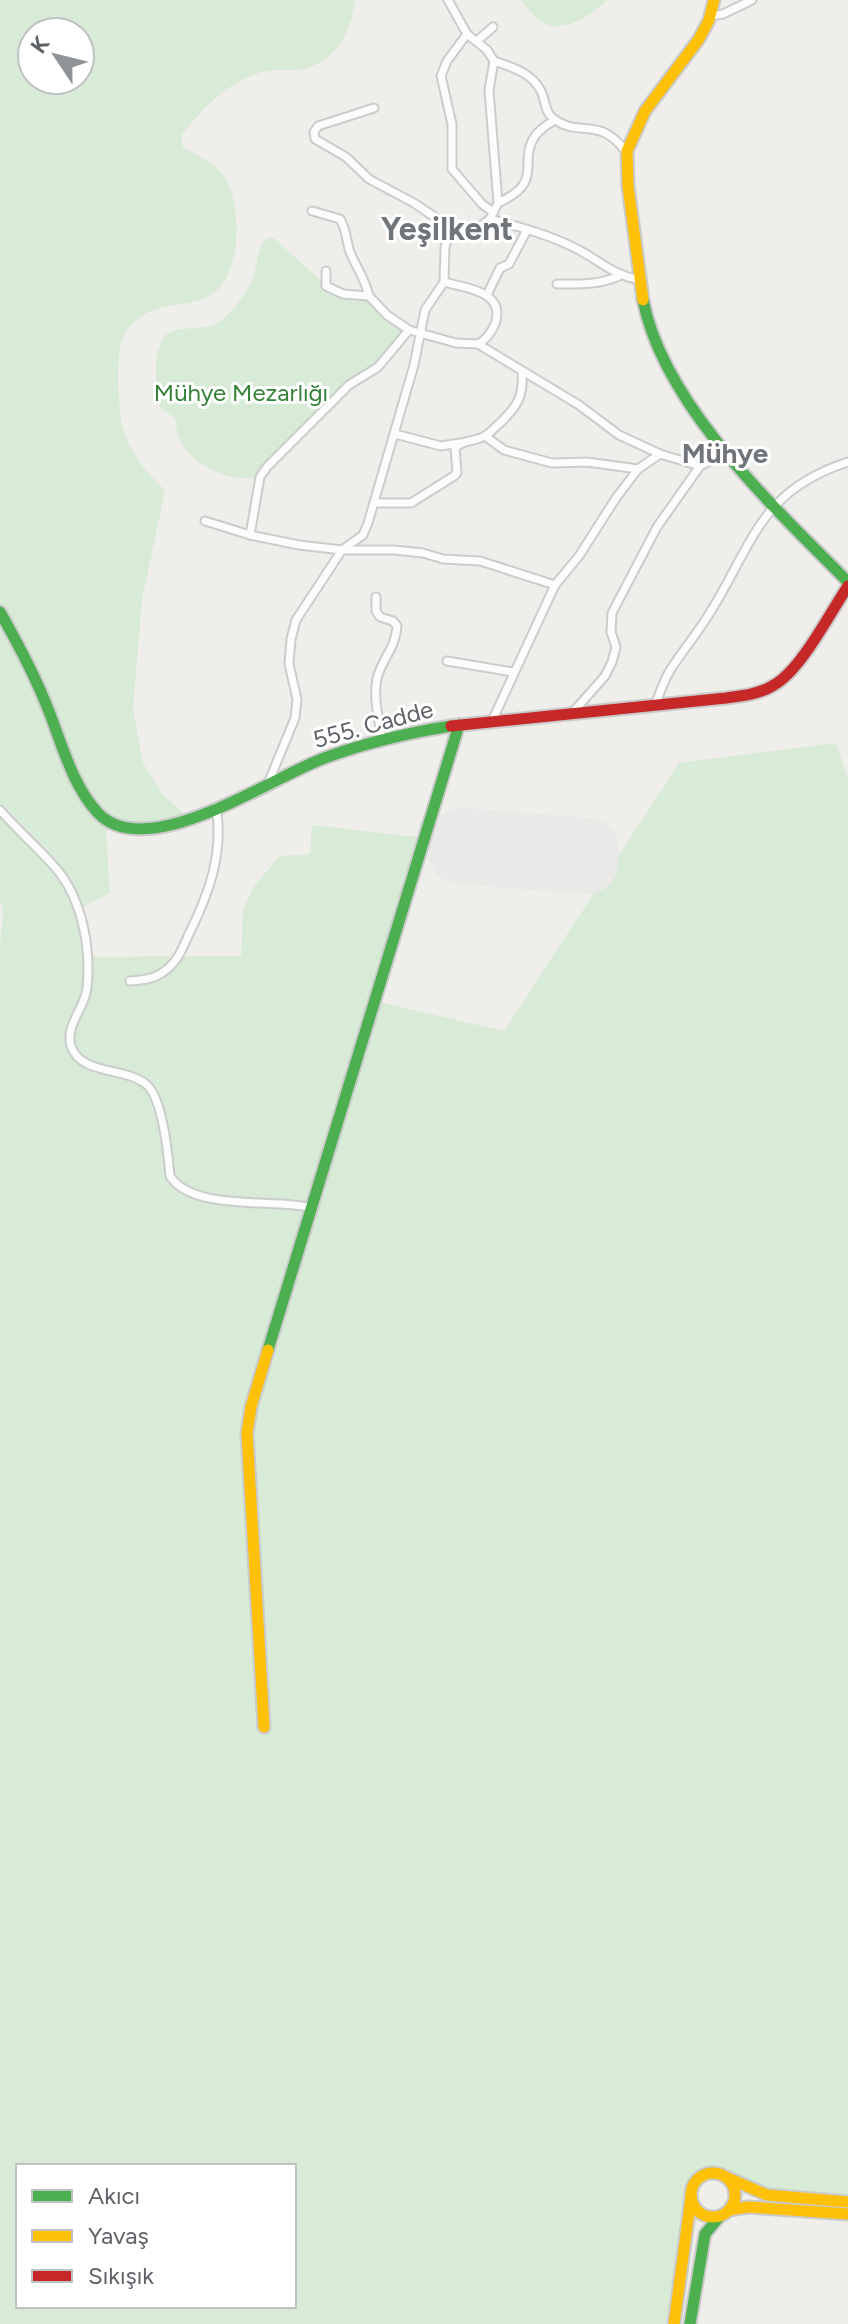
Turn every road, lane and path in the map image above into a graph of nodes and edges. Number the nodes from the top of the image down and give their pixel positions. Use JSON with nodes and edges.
{"nodes":[{"id":1,"x":448,"y":0,"type":"edge"},
{"id":2,"x":714,"y":0,"type":"edge"},
{"id":3,"x":752,"y":0,"type":"edge"},
{"id":4,"x":711,"y":16,"type":"junction"},
{"id":5,"x":493,"y":27,"type":"dead end"},
{"id":6,"x":467,"y":34,"type":"junction"},
{"id":7,"x":477,"y":41,"type":"junction"},
{"id":8,"x":494,"y":61,"type":"junction"},
{"id":9,"x":374,"y":108,"type":"dead end"},
{"id":10,"x":555,"y":120,"type":"junction"},
{"id":11,"x":626,"y":152,"type":"junction"},
{"id":12,"x":498,"y":203,"type":"junction"},
{"id":13,"x":312,"y":211,"type":"dead end"},
{"id":14,"x":492,"y":215,"type":"junction"},
{"id":15,"x":451,"y":228,"type":"junction"},
{"id":16,"x":527,"y":230,"type":"junction"},
{"id":17,"x":326,"y":271,"type":"dead end"},
{"id":18,"x":619,"y":276,"type":"junction"},
{"id":19,"x":639,"y":280,"type":"junction"},
{"id":20,"x":444,"y":282,"type":"junction"},
{"id":21,"x":557,"y":284,"type":"dead end"},
{"id":22,"x":487,"y":295,"type":"junction"},
{"id":23,"x":369,"y":296,"type":"junction"},
{"id":24,"x":409,"y":330,"type":"junction"},
{"id":25,"x":419,"y":331,"type":"junction"},
{"id":26,"x":478,"y":344,"type":"junction"},
{"id":27,"x":522,"y":372,"type":"junction"},
{"id":28,"x":395,"y":434,"type":"junction"},
{"id":29,"x":485,"y":436,"type":"junction"},
{"id":30,"x":460,"y":443,"type":"junction"},
{"id":31,"x":725,"y":453,"type":"junction"},
{"id":32,"x":660,"y":454,"type":"junction"},
{"id":33,"x":848,"y":462,"type":"edge"},
{"id":34,"x":700,"y":466,"type":"junction"},
{"id":35,"x":638,"y":469,"type":"junction"},
{"id":36,"x":374,"y":503,"type":"junction"},
{"id":37,"x":774,"y":506,"type":"junction"},
{"id":38,"x":205,"y":521,"type":"dead end"},
{"id":39,"x":250,"y":535,"type":"junction"},
{"id":40,"x":342,"y":550,"type":"junction"},
{"id":41,"x":848,"y":584,"type":"edge"},
{"id":42,"x":555,"y":585,"type":"junction"},
{"id":43,"x":376,"y":597,"type":"dead end"},
{"id":44,"x":0,"y":612,"type":"edge"},
{"id":45,"x":447,"y":661,"type":"dead end"},
{"id":46,"x":513,"y":672,"type":"junction"},
{"id":47,"x":655,"y":706,"type":"junction"},
{"id":48,"x":573,"y":713,"type":"junction"},
{"id":49,"x":492,"y":721,"type":"junction"},
{"id":50,"x":459,"y":725,"type":"junction"},
{"id":51,"x":382,"y":740,"type":"junction"},
{"id":52,"x":269,"y":781,"type":"junction"},
{"id":53,"x":216,"y":807,"type":"junction"},
{"id":54,"x":0,"y":810,"type":"edge"},
{"id":55,"x":130,"y":981,"type":"dead end"},
{"id":56,"x":312,"y":1208,"type":"junction"},
{"id":57,"x":264,"y":1727,"type":"dead end"},
{"id":58,"x":726,"y":2177,"type":"junction"},
{"id":59,"x":691,"y":2196,"type":"junction"},
{"id":60,"x":848,"y":2202,"type":"edge"},
{"id":61,"x":726,"y":2212,"type":"junction"},
{"id":62,"x":848,"y":2214,"type":"edge"},
{"id":63,"x":674,"y":2324,"type":"edge"},
{"id":64,"x":690,"y":2324,"type":"edge"}],
"edges":[{"from":1,"to":6,"type":"street"},
{"from":2,"to":4,"type":"street"},
{"from":3,"to":4,"type":"street"},
{"from":4,"to":11,"type":"street"},
{"from":5,"to":7,"type":"street"},
{"from":6,"to":7,"type":"street"},
{"from":6,"to":14,"type":"street"},
{"from":7,"to":8,"type":"street"},
{"from":8,"to":10,"type":"street"},
{"from":8,"to":12,"type":"street"},
{"from":9,"to":15,"type":"street"},
{"from":10,"to":11,"type":"street"},
{"from":10,"to":12,"type":"street"},
{"from":11,"to":19,"type":"street"},
{"from":12,"to":14,"type":"street"},
{"from":13,"to":23,"type":"street"},
{"from":14,"to":15,"type":"street"},
{"from":14,"to":16,"type":"street"},
{"from":15,"to":20,"type":"street"},
{"from":16,"to":18,"type":"street"},
{"from":16,"to":22,"type":"street"},
{"from":17,"to":23,"type":"street"},
{"from":18,"to":19,"type":"street"},
{"from":18,"to":21,"type":"street"},
{"from":19,"to":31,"type":"street"},
{"from":20,"to":22,"type":"street"},
{"from":20,"to":25,"type":"street"},
{"from":22,"to":26,"type":"street"},
{"from":23,"to":24,"type":"street"},
{"from":24,"to":25,"type":"street"},
{"from":24,"to":39,"type":"street"},
{"from":25,"to":26,"type":"street"},
{"from":25,"to":28,"type":"street"},
{"from":26,"to":27,"type":"street"},
{"from":27,"to":29,"type":"street"},
{"from":27,"to":32,"type":"street"},
{"from":28,"to":30,"type":"street"},
{"from":28,"to":36,"type":"street"},
{"from":29,"to":30,"type":"street"},
{"from":29,"to":35,"type":"street"},
{"from":30,"to":36,"type":"street"},
{"from":31,"to":34,"type":"street"},
{"from":31,"to":37,"type":"street"},
{"from":32,"to":34,"type":"street"},
{"from":32,"to":35,"type":"street"},
{"from":33,"to":37,"type":"street"},
{"from":34,"to":48,"type":"street"},
{"from":35,"to":42,"type":"street"},
{"from":36,"to":40,"type":"street"},
{"from":37,"to":41,"type":"street"},
{"from":37,"to":47,"type":"street"},
{"from":38,"to":39,"type":"street"},
{"from":39,"to":40,"type":"street"},
{"from":40,"to":42,"type":"street"},
{"from":40,"to":52,"type":"street"},
{"from":41,"to":47,"type":"street","name":"555. Cadde"},
{"from":42,"to":46,"type":"street"},
{"from":43,"to":51,"type":"street"},
{"from":44,"to":53,"type":"street","name":"555. Cadde"},
{"from":45,"to":46,"type":"street"},
{"from":46,"to":49,"type":"street"},
{"from":47,"to":48,"type":"street","name":"555. Cadde"},
{"from":48,"to":49,"type":"street","name":"555. Cadde"},
{"from":49,"to":50,"type":"street","name":"555. Cadde"},
{"from":50,"to":51,"type":"street","name":"555. Cadde"},
{"from":50,"to":56,"type":"street"},
{"from":51,"to":52,"type":"street","name":"555. Cadde"},
{"from":52,"to":53,"type":"street","name":"555. Cadde"},
{"from":53,"to":55,"type":"street"},
{"from":54,"to":56,"type":"street"},
{"from":56,"to":57,"type":"street"},
{"from":58,"to":59,"type":"street"},
{"from":58,"to":60,"type":"street"},
{"from":58,"to":61,"type":"street"},
{"from":59,"to":61,"type":"street"},
{"from":59,"to":63,"type":"street"},
{"from":61,"to":62,"type":"street"},
{"from":61,"to":64,"type":"street"}]}
